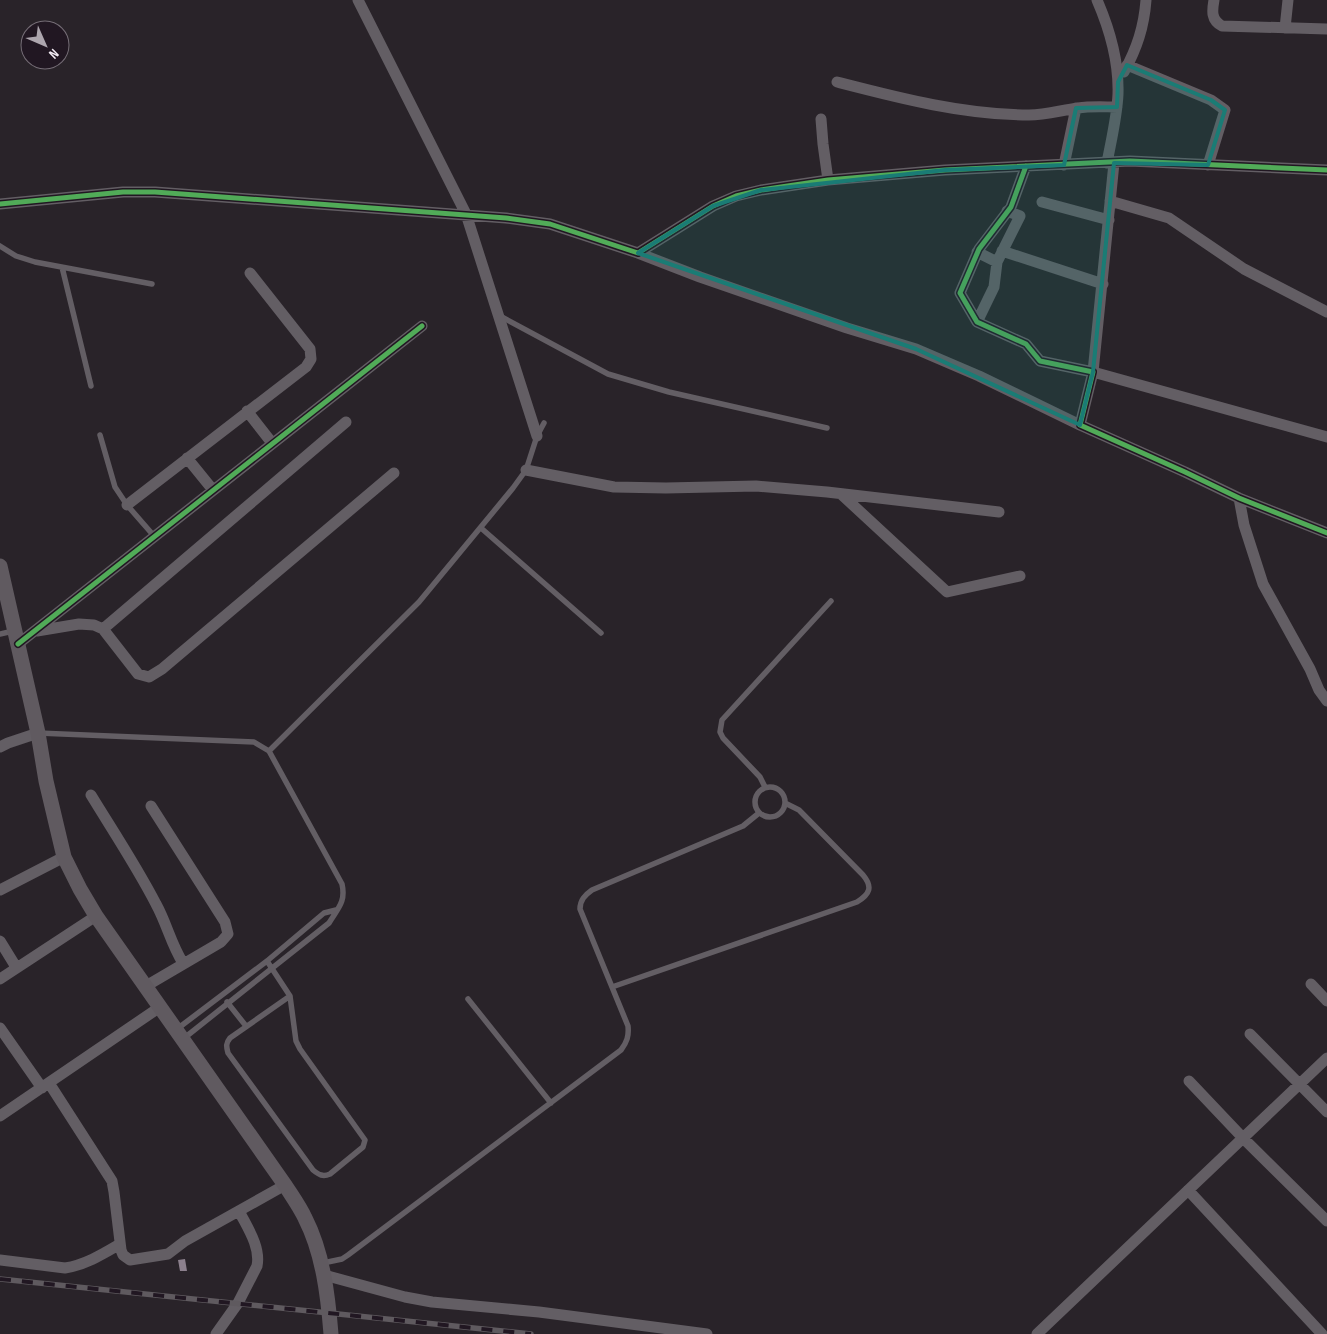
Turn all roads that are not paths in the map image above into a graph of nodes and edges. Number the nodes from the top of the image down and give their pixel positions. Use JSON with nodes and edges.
{"nodes":[{"id":1,"x":358,"y":0,"type":"edge"},
{"id":2,"x":1097,"y":0,"type":"edge"},
{"id":3,"x":1146,"y":0,"type":"edge"},
{"id":4,"x":1214,"y":0,"type":"edge"},
{"id":5,"x":1288,"y":0,"type":"edge"},
{"id":6,"x":1285,"y":28,"type":"junction"},
{"id":7,"x":1327,"y":29,"type":"edge"},
{"id":8,"x":1127,"y":65,"type":"junction"},
{"id":9,"x":837,"y":82,"type":"dead end"},
{"id":10,"x":1118,"y":82,"type":"junction"},
{"id":11,"x":1117,"y":107,"type":"junction"},
{"id":12,"x":1076,"y":108,"type":"junction"},
{"id":13,"x":821,"y":119,"type":"dead end"},
{"id":14,"x":1110,"y":163,"type":"junction"},
{"id":15,"x":1064,"y":165,"type":"junction"},
{"id":16,"x":1208,"y":165,"type":"junction"},
{"id":17,"x":1026,"y":166,"type":"junction"},
{"id":18,"x":1327,"y":170,"type":"edge"},
{"id":19,"x":828,"y":180,"type":"junction"},
{"id":20,"x":1042,"y":202,"type":"dead end"},
{"id":21,"x":1110,"y":202,"type":"junction"},
{"id":22,"x":0,"y":204,"type":"edge"},
{"id":23,"x":1007,"y":211,"type":"junction"},
{"id":24,"x":466,"y":214,"type":"junction"},
{"id":25,"x":1109,"y":220,"type":"junction"},
{"id":26,"x":0,"y":246,"type":"edge"},
{"id":27,"x":1002,"y":251,"type":"junction"},
{"id":28,"x":977,"y":252,"type":"junction"},
{"id":29,"x":638,"y":253,"type":"junction"},
{"id":30,"x":997,"y":262,"type":"junction"},
{"id":31,"x":62,"y":267,"type":"junction"},
{"id":32,"x":250,"y":273,"type":"dead end"},
{"id":33,"x":152,"y":284,"type":"dead end"},
{"id":34,"x":1102,"y":284,"type":"junction"},
{"id":35,"x":1327,"y":312,"type":"edge"},
{"id":36,"x":497,"y":314,"type":"junction"},
{"id":37,"x":977,"y":322,"type":"junction"},
{"id":38,"x":422,"y":326,"type":"dead end"},
{"id":39,"x":1094,"y":372,"type":"junction"},
{"id":40,"x":91,"y":386,"type":"dead end"},
{"id":41,"x":247,"y":411,"type":"junction"},
{"id":42,"x":346,"y":422,"type":"dead end"},
{"id":43,"x":544,"y":423,"type":"dead end"},
{"id":44,"x":1080,"y":425,"type":"junction"},
{"id":45,"x":827,"y":428,"type":"dead end"},
{"id":46,"x":100,"y":435,"type":"dead end"},
{"id":47,"x":537,"y":436,"type":"junction"},
{"id":48,"x":1327,"y":437,"type":"edge"},
{"id":49,"x":272,"y":443,"type":"junction"},
{"id":50,"x":187,"y":458,"type":"junction"},
{"id":51,"x":526,"y":470,"type":"junction"},
{"id":52,"x":394,"y":473,"type":"dead end"},
{"id":53,"x":213,"y":490,"type":"junction"},
{"id":54,"x":841,"y":494,"type":"junction"},
{"id":55,"x":1239,"y":498,"type":"junction"},
{"id":56,"x":127,"y":505,"type":"junction"},
{"id":57,"x":999,"y":512,"type":"dead end"},
{"id":58,"x":481,"y":528,"type":"junction"},
{"id":59,"x":1327,"y":533,"type":"edge"},
{"id":60,"x":154,"y":536,"type":"junction"},
{"id":61,"x":0,"y":566,"type":"edge"},
{"id":62,"x":1020,"y":576,"type":"dead end"},
{"id":63,"x":831,"y":600,"type":"dead end"},
{"id":64,"x":103,"y":629,"type":"junction"},
{"id":65,"x":35,"y":631,"type":"junction"},
{"id":66,"x":601,"y":633,"type":"dead end"},
{"id":67,"x":0,"y":634,"type":"edge"},
{"id":68,"x":17,"y":637,"type":"junction"},
{"id":69,"x":1327,"y":700,"type":"edge"},
{"id":70,"x":38,"y":733,"type":"junction"},
{"id":71,"x":0,"y":747,"type":"edge"},
{"id":72,"x":269,"y":751,"type":"junction"},
{"id":73,"x":765,"y":787,"type":"junction"},
{"id":74,"x":92,"y":795,"type":"dead end"},
{"id":75,"x":786,"y":803,"type":"junction"},
{"id":76,"x":151,"y":806,"type":"dead end"},
{"id":77,"x":759,"y":813,"type":"junction"},
{"id":78,"x":64,"y":857,"type":"junction"},
{"id":79,"x":0,"y":890,"type":"edge"},
{"id":80,"x":336,"y":910,"type":"junction"},
{"id":81,"x":96,"y":916,"type":"junction"},
{"id":82,"x":0,"y":941,"type":"edge"},
{"id":83,"x":267,"y":961,"type":"junction"},
{"id":84,"x":183,"y":963,"type":"junction"},
{"id":85,"x":16,"y":967,"type":"junction"},
{"id":86,"x":272,"y":968,"type":"junction"},
{"id":87,"x":0,"y":979,"type":"edge"},
{"id":88,"x":1311,"y":984,"type":"dead end"},
{"id":89,"x":146,"y":986,"type":"junction"},
{"id":90,"x":612,"y":988,"type":"junction"},
{"id":91,"x":222,"y":995,"type":"junction"},
{"id":92,"x":290,"y":996,"type":"junction"},
{"id":93,"x":468,"y":999,"type":"dead end"},
{"id":94,"x":1327,"y":1001,"type":"edge"},
{"id":95,"x":228,"y":1004,"type":"junction"},
{"id":96,"x":160,"y":1007,"type":"junction"},
{"id":97,"x":246,"y":1026,"type":"junction"},
{"id":98,"x":0,"y":1028,"type":"edge"},
{"id":99,"x":1250,"y":1034,"type":"dead end"},
{"id":100,"x":180,"y":1035,"type":"junction"},
{"id":101,"x":1327,"y":1058,"type":"edge"},
{"id":102,"x":1189,"y":1081,"type":"dead end"},
{"id":103,"x":1299,"y":1084,"type":"junction"},
{"id":104,"x":46,"y":1085,"type":"junction"},
{"id":105,"x":551,"y":1103,"type":"junction"},
{"id":106,"x":1327,"y":1112,"type":"edge"},
{"id":107,"x":0,"y":1116,"type":"edge"},
{"id":108,"x":1243,"y":1138,"type":"junction"},
{"id":109,"x":285,"y":1185,"type":"junction"},
{"id":110,"x":1188,"y":1190,"type":"junction"},
{"id":111,"x":239,"y":1211,"type":"junction"},
{"id":112,"x":1327,"y":1221,"type":"edge"},
{"id":113,"x":120,"y":1244,"type":"junction"},
{"id":114,"x":0,"y":1260,"type":"edge"},
{"id":115,"x":322,"y":1269,"type":"junction"},
{"id":116,"x":216,"y":1334,"type":"edge"},
{"id":117,"x":331,"y":1334,"type":"edge"},
{"id":118,"x":707,"y":1334,"type":"edge"},
{"id":119,"x":1037,"y":1334,"type":"edge"},
{"id":120,"x":1322,"y":1334,"type":"edge"}],
"edges":[{"from":1,"to":24,"type":"street"},
{"from":2,"to":10,"type":"street"},
{"from":3,"to":8,"type":"street"},
{"from":4,"to":6,"type":"street"},
{"from":5,"to":6,"type":"street"},
{"from":6,"to":7,"type":"street"},
{"from":8,"to":10,"type":"street"},
{"from":8,"to":16,"type":"street"},
{"from":9,"to":12,"type":"street"},
{"from":10,"to":11,"type":"street"},
{"from":11,"to":12,"type":"street"},
{"from":11,"to":14,"type":"street"},
{"from":12,"to":15,"type":"street"},
{"from":13,"to":19,"type":"street"},
{"from":14,"to":15,"type":"street"},
{"from":14,"to":16,"type":"street"},
{"from":14,"to":21,"type":"street"},
{"from":15,"to":17,"type":"street"},
{"from":16,"to":18,"type":"street"},
{"from":17,"to":19,"type":"street"},
{"from":17,"to":23,"type":"street"},
{"from":19,"to":29,"type":"street"},
{"from":20,"to":25,"type":"street"},
{"from":21,"to":25,"type":"street"},
{"from":21,"to":35,"type":"street"},
{"from":22,"to":24,"type":"street"},
{"from":23,"to":27,"type":"street"},
{"from":23,"to":28,"type":"street"},
{"from":24,"to":29,"type":"street"},
{"from":24,"to":36,"type":"street"},
{"from":25,"to":34,"type":"street"},
{"from":26,"to":31,"type":"lane"},
{"from":27,"to":30,"type":"street"},
{"from":27,"to":34,"type":"street"},
{"from":28,"to":30,"type":"street"},
{"from":28,"to":37,"type":"street"},
{"from":29,"to":44,"type":"street"},
{"from":30,"to":37,"type":"street"},
{"from":31,"to":33,"type":"lane"},
{"from":31,"to":40,"type":"lane"},
{"from":32,"to":41,"type":"street"},
{"from":34,"to":39,"type":"street"},
{"from":36,"to":45,"type":"lane"},
{"from":36,"to":47,"type":"street"},
{"from":37,"to":39,"type":"street"},
{"from":38,"to":49,"type":"street"},
{"from":39,"to":44,"type":"street"},
{"from":39,"to":48,"type":"street"},
{"from":41,"to":49,"type":"street"},
{"from":41,"to":50,"type":"street"},
{"from":42,"to":64,"type":"street"},
{"from":43,"to":47,"type":"lane"},
{"from":44,"to":55,"type":"street"},
{"from":46,"to":56,"type":"lane"},
{"from":47,"to":51,"type":"lane"},
{"from":49,"to":53,"type":"street"},
{"from":50,"to":53,"type":"street"},
{"from":50,"to":56,"type":"street"},
{"from":51,"to":54,"type":"street"},
{"from":51,"to":58,"type":"lane"},
{"from":52,"to":64,"type":"street"},
{"from":53,"to":60,"type":"street"},
{"from":54,"to":57,"type":"street"},
{"from":54,"to":62,"type":"street"},
{"from":55,"to":59,"type":"street"},
{"from":55,"to":69,"type":"street"},
{"from":56,"to":60,"type":"lane"},
{"from":58,"to":66,"type":"lane"},
{"from":58,"to":72,"type":"lane"},
{"from":60,"to":65,"type":"street"},
{"from":61,"to":68,"type":"main road"},
{"from":63,"to":73,"type":"lane"},
{"from":64,"to":65,"type":"street"},
{"from":65,"to":68,"type":"street"},
{"from":67,"to":68,"type":"lane"},
{"from":68,"to":70,"type":"main road"},
{"from":70,"to":71,"type":"street"},
{"from":70,"to":72,"type":"lane"},
{"from":70,"to":78,"type":"main road"},
{"from":72,"to":80,"type":"lane"},
{"from":73,"to":75,"type":"lane"},
{"from":73,"to":77,"type":"lane"},
{"from":74,"to":84,"type":"street"},
{"from":75,"to":77,"type":"lane"},
{"from":75,"to":90,"type":"lane"},
{"from":76,"to":84,"type":"street"},
{"from":77,"to":90,"type":"lane"},
{"from":78,"to":79,"type":"street"},
{"from":78,"to":81,"type":"main road"},
{"from":80,"to":83,"type":"lane"},
{"from":80,"to":86,"type":"lane"},
{"from":81,"to":85,"type":"street"},
{"from":81,"to":89,"type":"main road"},
{"from":82,"to":85,"type":"street"},
{"from":83,"to":86,"type":"lane"},
{"from":83,"to":91,"type":"lane"},
{"from":84,"to":89,"type":"street"},
{"from":85,"to":87,"type":"street"},
{"from":86,"to":92,"type":"lane"},
{"from":86,"to":95,"type":"lane"},
{"from":88,"to":94,"type":"street"},
{"from":89,"to":96,"type":"main road"},
{"from":90,"to":105,"type":"lane"},
{"from":91,"to":95,"type":"lane"},
{"from":91,"to":100,"type":"lane"},
{"from":92,"to":97,"type":"lane"},
{"from":92,"to":97,"type":"lane"},
{"from":93,"to":105,"type":"lane"},
{"from":95,"to":97,"type":"lane"},
{"from":95,"to":100,"type":"lane"},
{"from":96,"to":100,"type":"main road"},
{"from":96,"to":104,"type":"street"},
{"from":98,"to":104,"type":"street"},
{"from":99,"to":103,"type":"street"},
{"from":100,"to":109,"type":"main road"},
{"from":101,"to":103,"type":"street"},
{"from":102,"to":108,"type":"street"},
{"from":103,"to":106,"type":"street"},
{"from":103,"to":108,"type":"street"},
{"from":104,"to":107,"type":"street"},
{"from":104,"to":113,"type":"street"},
{"from":105,"to":115,"type":"lane"},
{"from":108,"to":110,"type":"street"},
{"from":108,"to":112,"type":"street"},
{"from":109,"to":111,"type":"street"},
{"from":109,"to":115,"type":"main road"},
{"from":110,"to":119,"type":"street"},
{"from":110,"to":120,"type":"street"},
{"from":111,"to":113,"type":"street"},
{"from":111,"to":116,"type":"street"},
{"from":113,"to":114,"type":"street"},
{"from":115,"to":117,"type":"main road"},
{"from":115,"to":118,"type":"street"}]}
